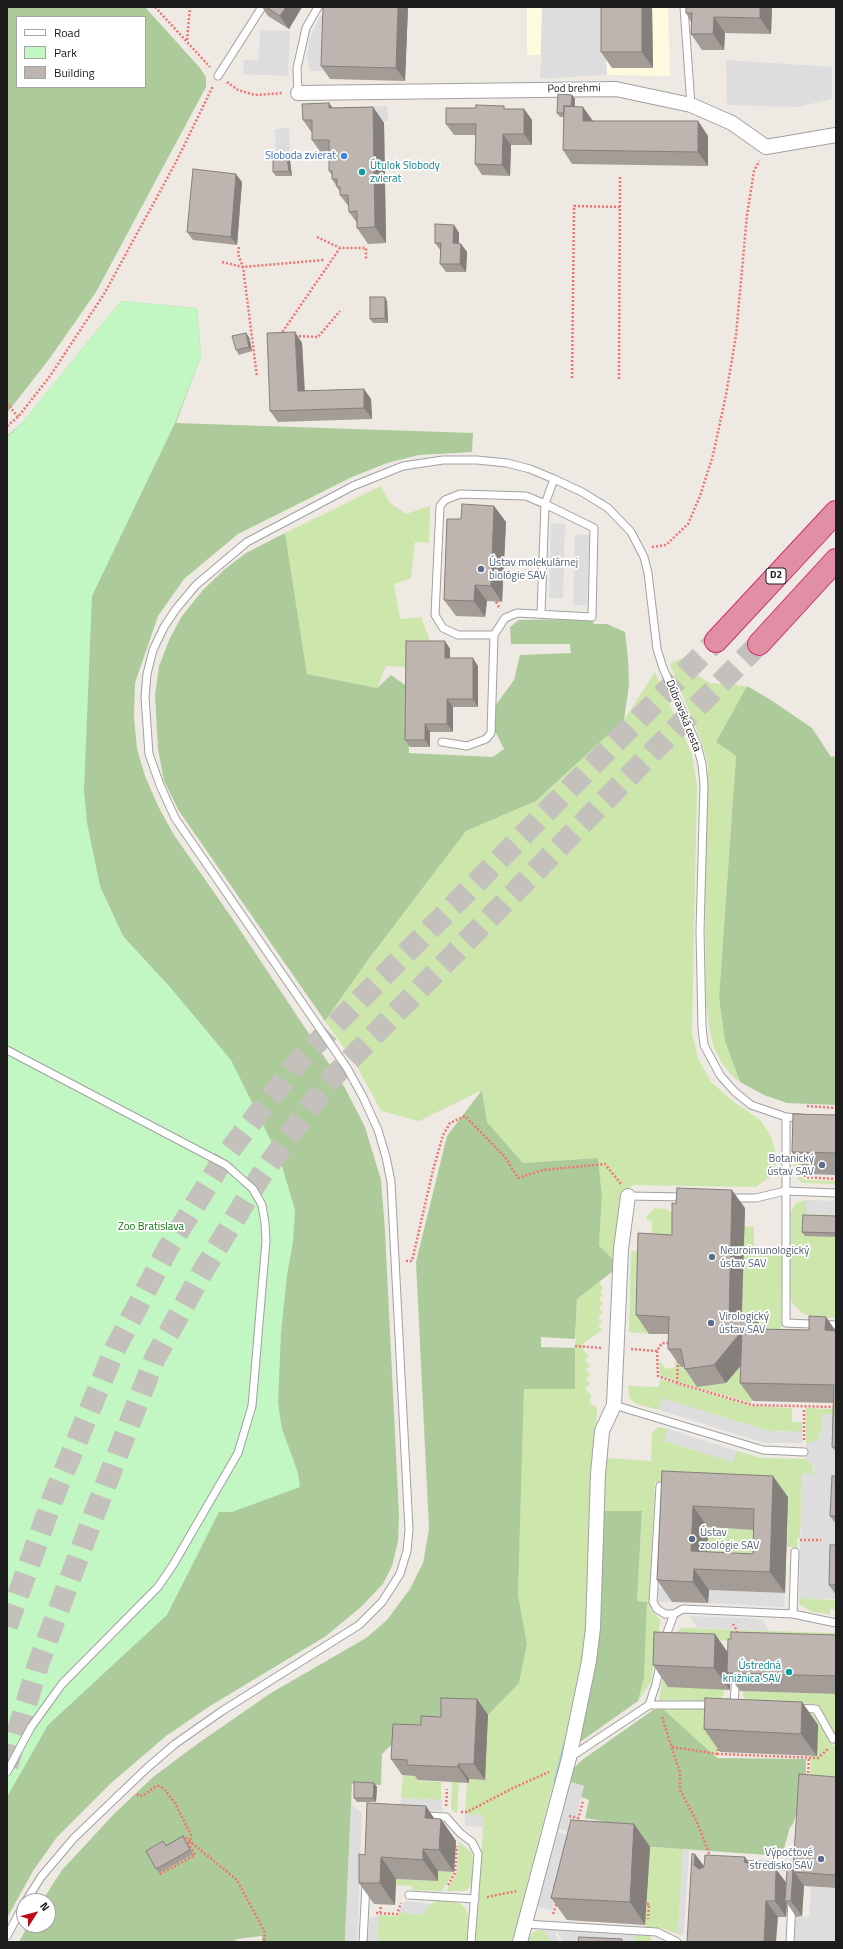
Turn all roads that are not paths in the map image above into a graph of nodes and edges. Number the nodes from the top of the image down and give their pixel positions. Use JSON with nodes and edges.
{"nodes":[{"id":1,"x":262,"y":7,"type":"edge"},
{"id":2,"x":318,"y":7,"type":"edge"},
{"id":3,"x":684,"y":7,"type":"edge"},
{"id":4,"x":218,"y":76,"type":"road end"},
{"id":5,"x":298,"y":93,"type":"joint"},
{"id":6,"x":691,"y":105,"type":"junction"},
{"id":7,"x":836,"y":135,"type":"edge"},
{"id":8,"x":554,"y":478,"type":"junction"},
{"id":9,"x":545,"y":504,"type":"junction"},
{"id":10,"x":836,"y":512,"type":"edge"},
{"id":11,"x":836,"y":560,"type":"edge"},
{"id":12,"x":541,"y":613,"type":"junction"},
{"id":13,"x":494,"y":635,"type":"junction"},
{"id":14,"x":716,"y":640,"type":"tunnel mouth"},
{"id":15,"x":759,"y":644,"type":"tunnel mouth"},
{"id":16,"x":442,"y":742,"type":"dead end"},
{"id":17,"x":7,"y":1050,"type":"edge"},
{"id":18,"x":786,"y":1117,"type":"junction"},
{"id":19,"x":807,"y":1118,"type":"edge"},
{"id":20,"x":625,"y":1191,"type":"joint"},
{"id":21,"x":784,"y":1191,"type":"junction"},
{"id":22,"x":836,"y":1193,"type":"edge"},
{"id":23,"x":696,"y":1197,"type":"edge"},
{"id":24,"x":718,"y":1198,"type":"edge"},
{"id":25,"x":836,"y":1325,"type":"edge"},
{"id":26,"x":614,"y":1405,"type":"junction"},
{"id":27,"x":804,"y":1452,"type":"dead end"},
{"id":28,"x":675,"y":1487,"type":"edge"},
{"id":29,"x":795,"y":1552,"type":"dead end"},
{"id":30,"x":674,"y":1614,"type":"junction"},
{"id":31,"x":793,"y":1614,"type":"junction"},
{"id":32,"x":836,"y":1622,"type":"edge"},
{"id":33,"x":737,"y":1640,"type":"edge"},
{"id":34,"x":649,"y":1705,"type":"junction"},
{"id":35,"x":786,"y":1707,"type":"edge"},
{"id":36,"x":833,"y":1739,"type":"road end"},
{"id":37,"x":569,"y":1758,"type":"junction"},
{"id":38,"x":7,"y":1772,"type":"edge"},
{"id":39,"x":416,"y":1815,"type":"edge"},
{"id":40,"x":713,"y":1861,"type":"edge"},
{"id":41,"x":794,"y":1868,"type":"edge"},
{"id":42,"x":367,"y":1874,"type":"edge"},
{"id":43,"x":792,"y":1890,"type":"edge"},
{"id":44,"x":31,"y":1893,"type":"edge"},
{"id":45,"x":409,"y":1895,"type":"dead end"},
{"id":46,"x":474,"y":1899,"type":"junction"},
{"id":47,"x":16,"y":1919,"type":"edge"},
{"id":48,"x":525,"y":1924,"type":"junction"},
{"id":49,"x":7,"y":1936,"type":"edge"},
{"id":50,"x":363,"y":1942,"type":"edge"},
{"id":51,"x":471,"y":1942,"type":"edge"},
{"id":52,"x":520,"y":1942,"type":"edge"},
{"id":53,"x":677,"y":1942,"type":"edge"},
{"id":54,"x":790,"y":1942,"type":"edge"}],
"edges":[{"from":1,"to":4,"type":"lane"},
{"from":2,"to":5,"type":"lane"},
{"from":3,"to":6,"type":"lane"},
{"from":5,"to":6,"type":"street","name":"Pod brehmi"},
{"from":6,"to":7,"type":"street","name":"Pod brehmi"},
{"from":8,"to":9,"type":"lane"},
{"from":8,"to":18,"type":"lane","name":"Dúbravská cesta"},
{"from":8,"to":44,"type":"lane","name":"Dúbravská cesta"},
{"from":9,"to":12,"type":"lane"},
{"from":9,"to":12,"type":"lane"},
{"from":9,"to":13,"type":"lane"},
{"from":10,"to":14,"type":"highway","number":"D2"},
{"from":11,"to":15,"type":"highway"},
{"from":12,"to":13,"type":"lane"},
{"from":13,"to":16,"type":"lane"},
{"from":17,"to":38,"type":"lane"},
{"from":18,"to":19,"type":"lane","name":"Dúbravská cesta"},
{"from":18,"to":21,"type":"lane"},
{"from":20,"to":23,"type":"lane"},
{"from":20,"to":26,"type":"street"},
{"from":21,"to":22,"type":"lane"},
{"from":21,"to":24,"type":"lane"},
{"from":21,"to":25,"type":"lane"},
{"from":26,"to":27,"type":"lane"},
{"from":26,"to":37,"type":"street"},
{"from":28,"to":30,"type":"lane"},
{"from":29,"to":31,"type":"lane"},
{"from":30,"to":31,"type":"lane"},
{"from":30,"to":34,"type":"lane"},
{"from":31,"to":32,"type":"lane"},
{"from":33,"to":34,"type":"lane"},
{"from":34,"to":37,"type":"lane"},
{"from":35,"to":36,"type":"lane"},
{"from":37,"to":48,"type":"street"},
{"from":39,"to":46,"type":"lane"},
{"from":40,"to":41,"type":"lane"},
{"from":42,"to":50,"type":"lane"},
{"from":43,"to":54,"type":"lane"},
{"from":45,"to":46,"type":"lane"},
{"from":46,"to":51,"type":"lane"},
{"from":47,"to":49,"type":"lane"},
{"from":48,"to":52,"type":"street"},
{"from":48,"to":53,"type":"lane"}]}
